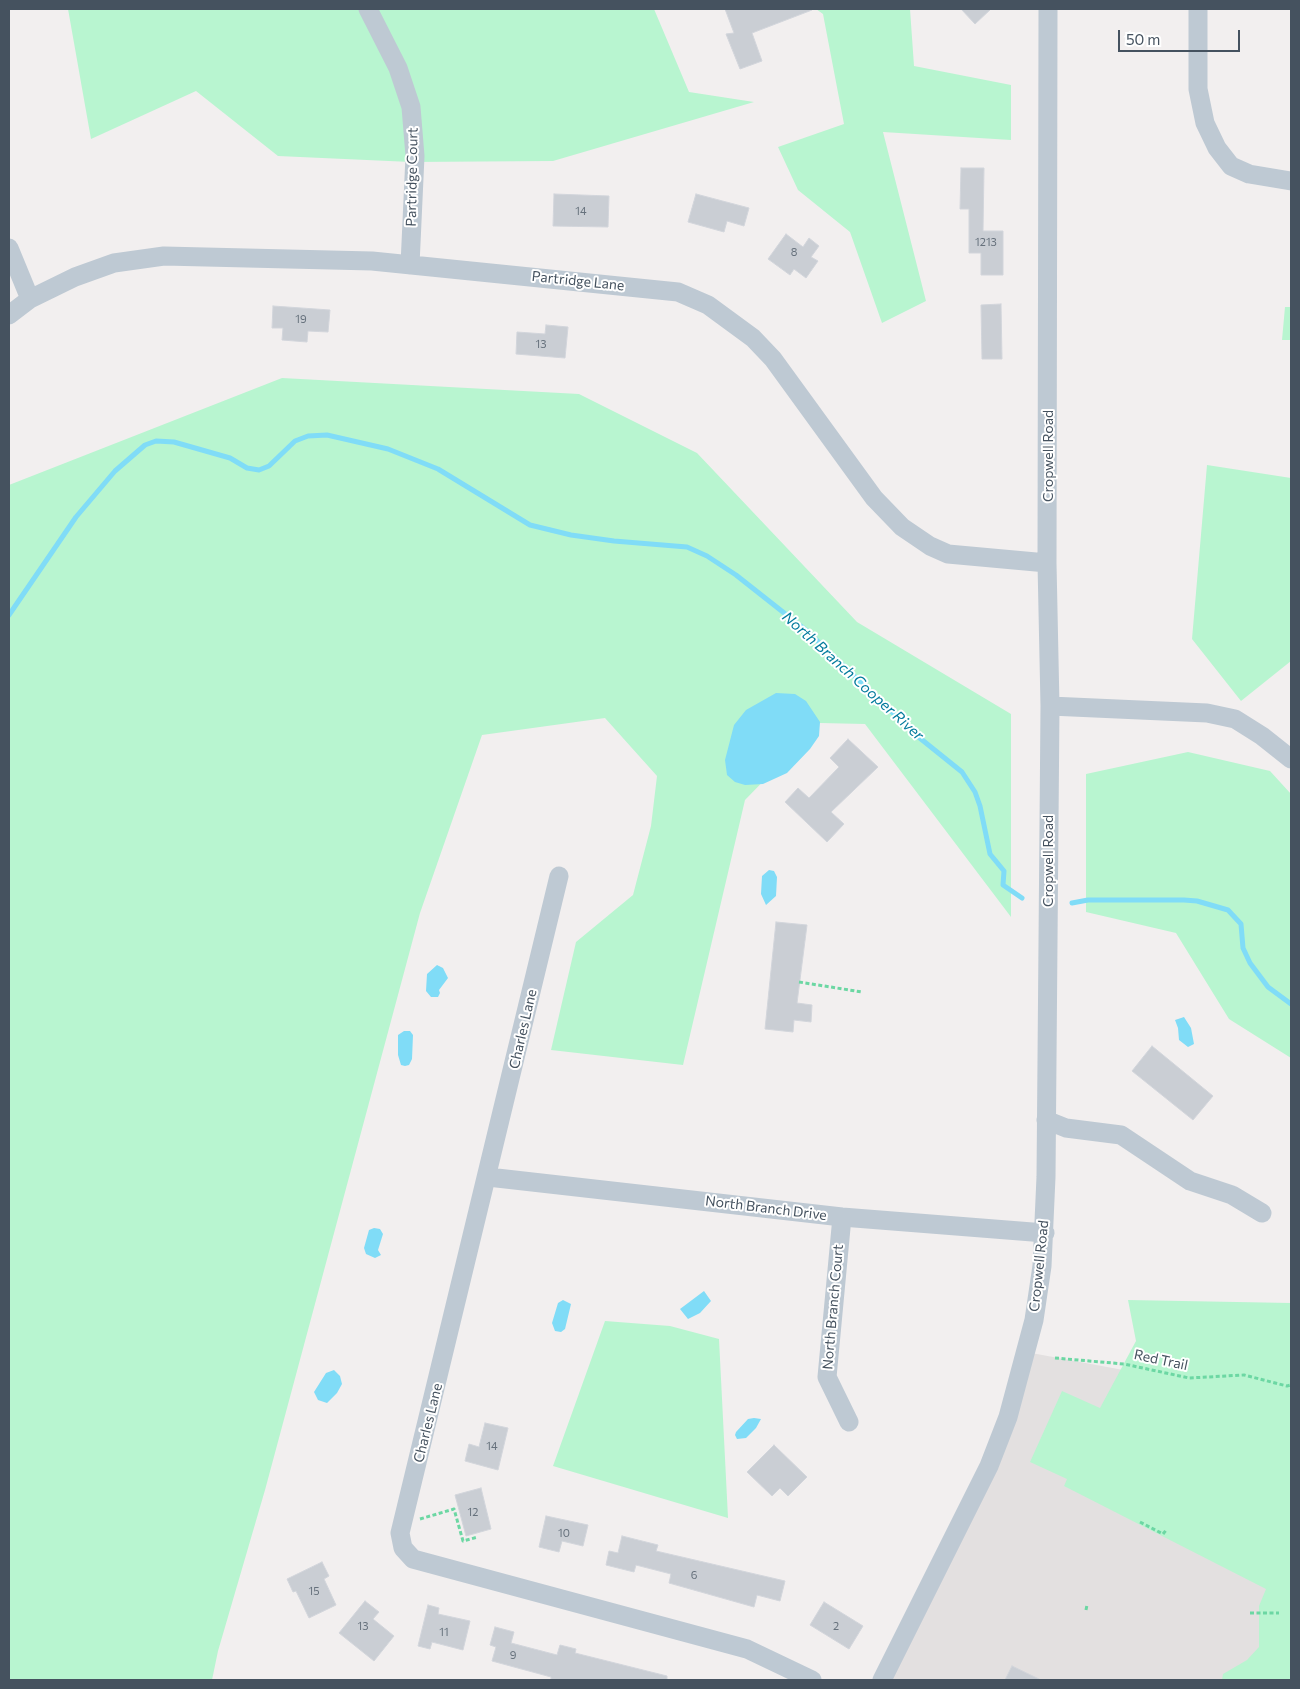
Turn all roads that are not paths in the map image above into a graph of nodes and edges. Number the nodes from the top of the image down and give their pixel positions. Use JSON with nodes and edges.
{"nodes":[{"id":1,"x":368,"y":9,"type":"edge"},
{"id":2,"x":1048,"y":9,"type":"edge"},
{"id":3,"x":1198,"y":9,"type":"edge"},
{"id":4,"x":1291,"y":181,"type":"edge"},
{"id":5,"x":9,"y":248,"type":"edge"},
{"id":6,"x":410,"y":265,"type":"junction"},
{"id":7,"x":30,"y":299,"type":"junction"},
{"id":8,"x":9,"y":315,"type":"edge"},
{"id":9,"x":1047,"y":562,"type":"junction"},
{"id":10,"x":1050,"y":706,"type":"junction"},
{"id":11,"x":1291,"y":759,"type":"edge"},
{"id":12,"x":559,"y":876,"type":"dead end"},
{"id":13,"x":1046,"y":1120,"type":"junction"},
{"id":14,"x":488,"y":1177,"type":"junction"},
{"id":15,"x":1262,"y":1213,"type":"dead end"},
{"id":16,"x":842,"y":1217,"type":"junction"},
{"id":17,"x":1045,"y":1233,"type":"junction"},
{"id":18,"x":849,"y":1422,"type":"dead end"},
{"id":19,"x":812,"y":1680,"type":"edge"},
{"id":20,"x":882,"y":1680,"type":"edge"}],
"edges":[{"from":1,"to":6,"type":"street","name":"Partridge Court"},
{"from":2,"to":9,"type":"street","name":"Cropwell Road"},
{"from":3,"to":4,"type":"street"},
{"from":5,"to":7,"type":"street"},
{"from":6,"to":7,"type":"street","name":"Partridge Lane"},
{"from":6,"to":9,"type":"street","name":"Partridge Lane"},
{"from":7,"to":8,"type":"street","name":"Partridge Lane"},
{"from":9,"to":10,"type":"street","name":"Cropwell Road"},
{"from":10,"to":11,"type":"street"},
{"from":10,"to":13,"type":"street","name":"Cropwell Road"},
{"from":12,"to":14,"type":"street","name":"Charles Lane"},
{"from":13,"to":15,"type":"street"},
{"from":13,"to":17,"type":"street","name":"Cropwell Road"},
{"from":14,"to":16,"type":"street","name":"North Branch Drive"},
{"from":14,"to":19,"type":"street","name":"Charles Lane"},
{"from":16,"to":17,"type":"street","name":"North Branch Drive"},
{"from":16,"to":18,"type":"street","name":"North Branch Court"},
{"from":17,"to":20,"type":"street","name":"Cropwell Road"}]}
